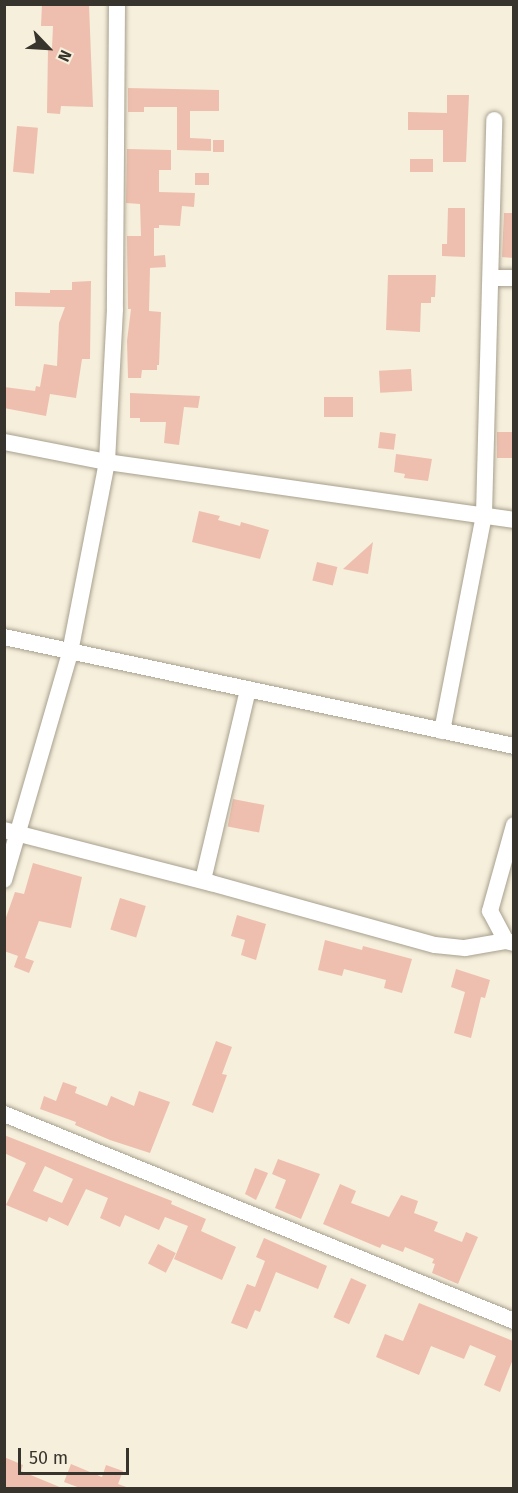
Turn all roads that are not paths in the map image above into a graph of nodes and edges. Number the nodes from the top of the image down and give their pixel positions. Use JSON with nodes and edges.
{"nodes":[{"id":1,"x":117,"y":4,"type":"edge"},
{"id":2,"x":494,"y":120,"type":"dead end"},
{"id":3,"x":492,"y":278,"type":"junction"},
{"id":4,"x":513,"y":278,"type":"edge"},
{"id":5,"x":4,"y":442,"type":"edge"},
{"id":6,"x":107,"y":462,"type":"junction"},
{"id":7,"x":484,"y":514,"type":"junction"},
{"id":8,"x":513,"y":520,"type":"edge"},
{"id":9,"x":4,"y":637,"type":"edge"},
{"id":10,"x":70,"y":651,"type":"junction"},
{"id":11,"x":248,"y":689,"type":"junction"},
{"id":12,"x":442,"y":731,"type":"junction"},
{"id":13,"x":513,"y":746,"type":"edge"},
{"id":14,"x":513,"y":825,"type":"edge"},
{"id":15,"x":11,"y":832,"type":"edge"},
{"id":16,"x":4,"y":880,"type":"edge"},
{"id":17,"x":203,"y":880,"type":"junction"},
{"id":18,"x":510,"y":942,"type":"edge"},
{"id":19,"x":4,"y":1114,"type":"edge"},
{"id":20,"x":513,"y":1321,"type":"edge"}],
"edges":[{"from":1,"to":6,"type":"street"},
{"from":2,"to":3,"type":"street"},
{"from":3,"to":4,"type":"street"},
{"from":3,"to":7,"type":"street"},
{"from":5,"to":6,"type":"street"},
{"from":6,"to":7,"type":"street"},
{"from":6,"to":10,"type":"street"},
{"from":7,"to":8,"type":"street"},
{"from":7,"to":12,"type":"street"},
{"from":9,"to":10,"type":"street"},
{"from":10,"to":11,"type":"street"},
{"from":10,"to":15,"type":"street"},
{"from":11,"to":12,"type":"street"},
{"from":11,"to":17,"type":"street"},
{"from":12,"to":13,"type":"street"},
{"from":14,"to":18,"type":"street"},
{"from":15,"to":16,"type":"street"},
{"from":15,"to":17,"type":"street"},
{"from":17,"to":18,"type":"street"},
{"from":19,"to":20,"type":"street"}]}
